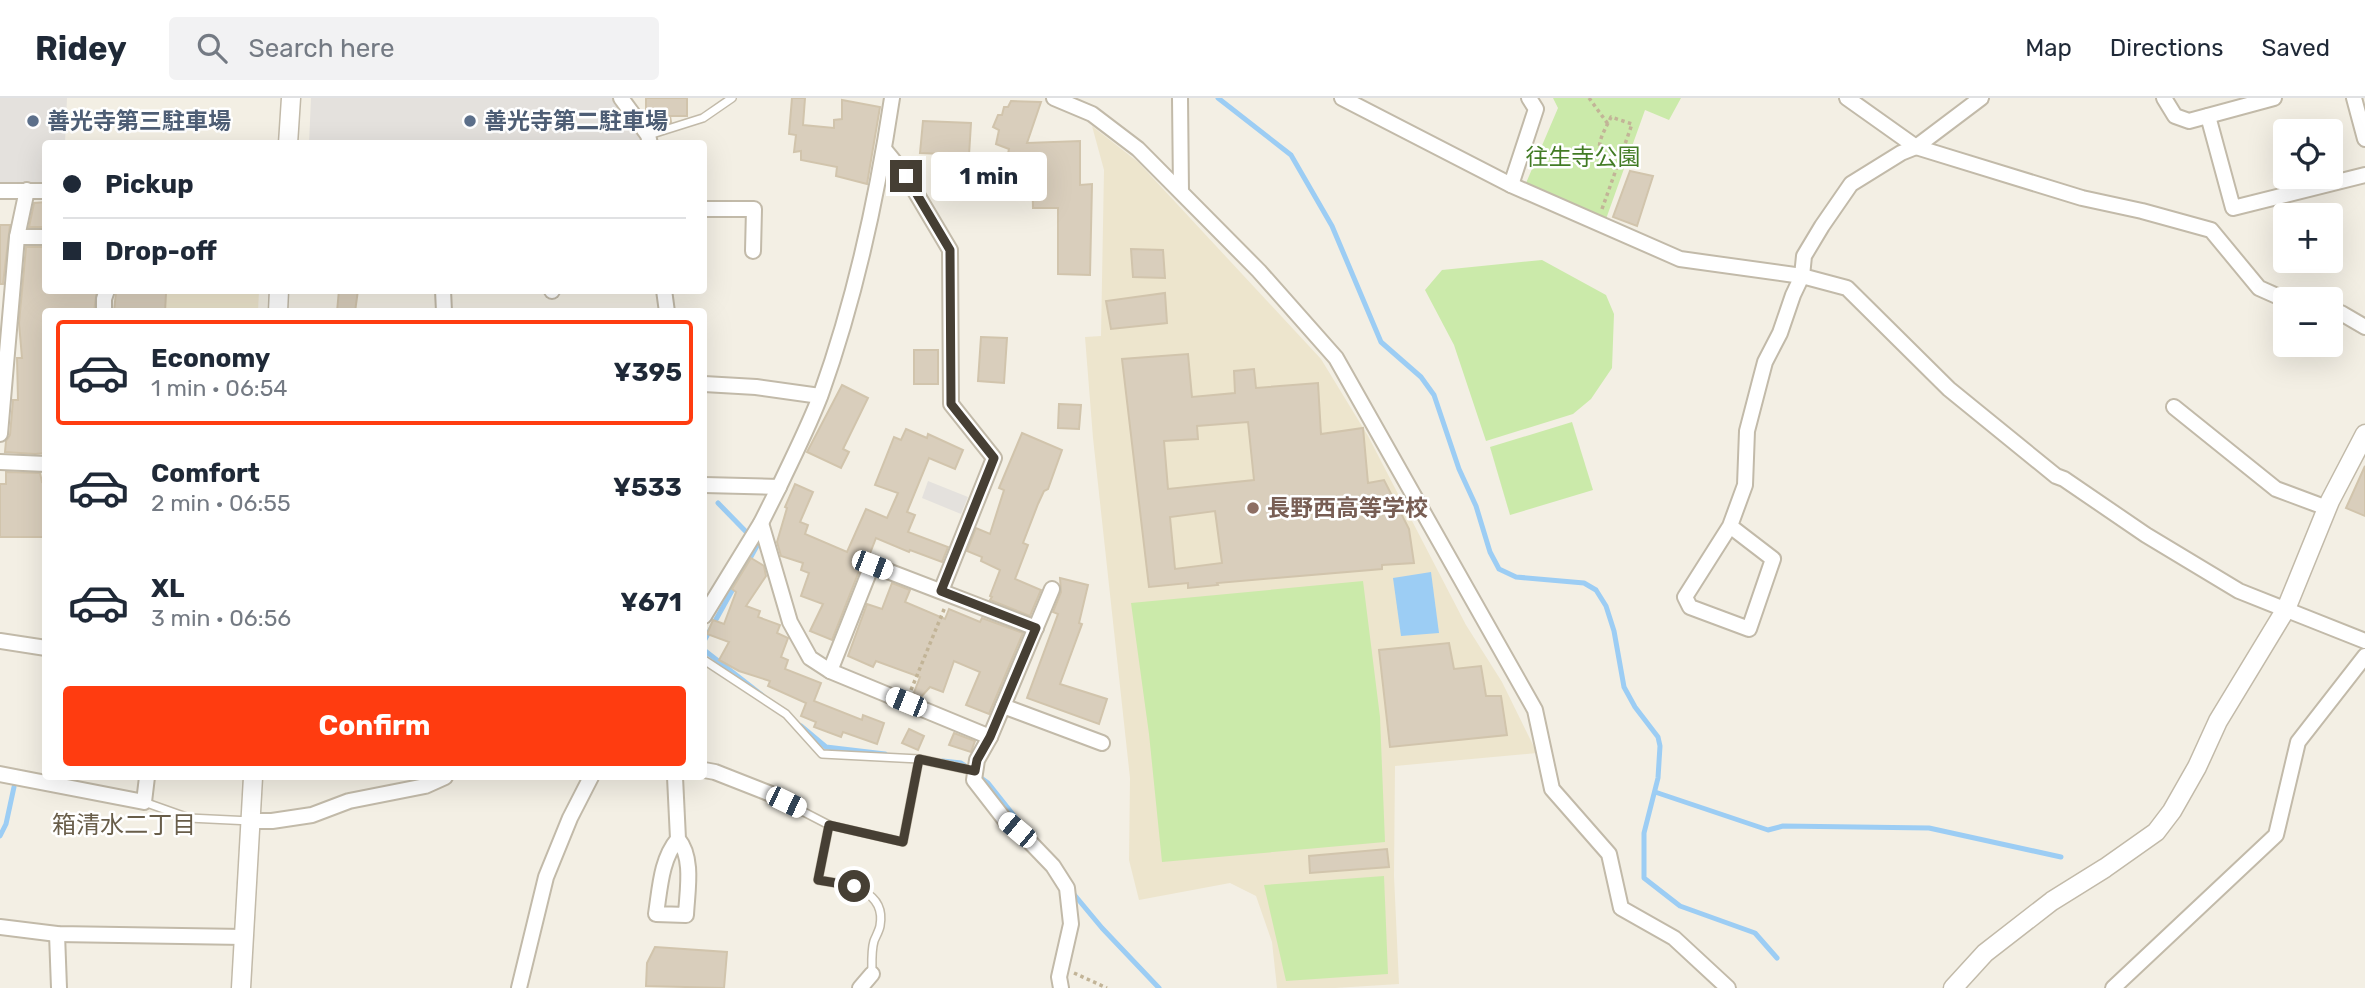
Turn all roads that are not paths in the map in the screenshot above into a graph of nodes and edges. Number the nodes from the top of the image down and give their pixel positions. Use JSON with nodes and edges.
{"nodes":[{"id":1,"x":290,"y":98,"type":"edge"},
{"id":2,"x":621,"y":98,"type":"edge"},
{"id":3,"x":732,"y":98,"type":"edge"},
{"id":4,"x":892,"y":98,"type":"edge"},
{"id":5,"x":1054,"y":98,"type":"edge"},
{"id":6,"x":1180,"y":98,"type":"edge"},
{"id":7,"x":1342,"y":98,"type":"edge"},
{"id":8,"x":1529,"y":98,"type":"edge"},
{"id":9,"x":1847,"y":98,"type":"edge"},
{"id":10,"x":1981,"y":98,"type":"edge"},
{"id":11,"x":2164,"y":98,"type":"edge"},
{"id":12,"x":2274,"y":98,"type":"edge"},
{"id":13,"x":2354,"y":98,"type":"edge"},
{"id":14,"x":2208,"y":116,"type":"junction"},
{"id":15,"x":649,"y":139,"type":"edge"},
{"id":16,"x":2365,"y":139,"type":"edge"},
{"id":17,"x":288,"y":140,"type":"edge"},
{"id":18,"x":1916,"y":147,"type":"junction"},
{"id":19,"x":884,"y":149,"type":"junction"},
{"id":20,"x":2365,"y":175,"type":"edge"},
{"id":21,"x":1511,"y":185,"type":"junction"},
{"id":22,"x":27,"y":190,"type":"junction"},
{"id":23,"x":0,"y":191,"type":"edge"},
{"id":24,"x":42,"y":191,"type":"edge"},
{"id":25,"x":1181,"y":191,"type":"junction"},
{"id":26,"x":707,"y":209,"type":"edge"},
{"id":27,"x":18,"y":237,"type":"junction"},
{"id":28,"x":42,"y":237,"type":"edge"},
{"id":29,"x":753,"y":251,"type":"dead end"},
{"id":30,"x":1802,"y":276,"type":"junction"},
{"id":31,"x":2273,"y":294,"type":"edge"},
{"id":32,"x":2343,"y":314,"type":"edge"},
{"id":33,"x":2365,"y":327,"type":"edge"},
{"id":34,"x":707,"y":384,"type":"edge"},
{"id":35,"x":820,"y":396,"type":"junction"},
{"id":36,"x":2174,"y":407,"type":"dead end"},
{"id":37,"x":0,"y":434,"type":"edge"},
{"id":38,"x":2365,"y":434,"type":"edge"},
{"id":39,"x":0,"y":463,"type":"edge"},
{"id":40,"x":42,"y":464,"type":"edge"},
{"id":41,"x":707,"y":485,"type":"edge"},
{"id":42,"x":779,"y":487,"type":"junction"},
{"id":43,"x":2327,"y":508,"type":"junction"},
{"id":44,"x":761,"y":523,"type":"junction"},
{"id":45,"x":1730,"y":526,"type":"junction"},
{"id":46,"x":1052,"y":589,"type":"dead end"},
{"id":47,"x":945,"y":593,"type":"junction"},
{"id":48,"x":2286,"y":609,"type":"junction"},
{"id":49,"x":707,"y":611,"type":"edge"},
{"id":50,"x":1036,"y":628,"type":"junction"},
{"id":51,"x":0,"y":641,"type":"edge"},
{"id":52,"x":2365,"y":641,"type":"edge"},
{"id":53,"x":42,"y":647,"type":"edge"},
{"id":54,"x":2365,"y":656,"type":"edge"},
{"id":55,"x":707,"y":662,"type":"edge"},
{"id":56,"x":831,"y":671,"type":"junction"},
{"id":57,"x":1003,"y":706,"type":"junction"},
{"id":58,"x":990,"y":737,"type":"junction"},
{"id":59,"x":1102,"y":743,"type":"dead end"},
{"id":60,"x":919,"y":759,"type":"junction"},
{"id":61,"x":707,"y":771,"type":"edge"},
{"id":62,"x":975,"y":771,"type":"junction"},
{"id":63,"x":0,"y":774,"type":"edge"},
{"id":64,"x":147,"y":780,"type":"edge"},
{"id":65,"x":253,"y":780,"type":"edge"},
{"id":66,"x":438,"y":780,"type":"edge"},
{"id":67,"x":589,"y":780,"type":"edge"},
{"id":68,"x":675,"y":780,"type":"edge"},
{"id":69,"x":771,"y":794,"type":"joint"},
{"id":70,"x":144,"y":802,"type":"junction"},
{"id":71,"x":251,"y":821,"type":"junction"},
{"id":72,"x":829,"y":825,"type":"junction"},
{"id":73,"x":678,"y":839,"type":"junction"},
{"id":74,"x":0,"y":927,"type":"edge"},
{"id":75,"x":57,"y":934,"type":"junction"},
{"id":76,"x":244,"y":937,"type":"junction"},
{"id":77,"x":872,"y":974,"type":"joint"},
{"id":78,"x":59,"y":988,"type":"edge"},
{"id":79,"x":241,"y":988,"type":"edge"},
{"id":80,"x":519,"y":988,"type":"edge"},
{"id":81,"x":860,"y":988,"type":"edge"},
{"id":82,"x":1061,"y":988,"type":"edge"},
{"id":83,"x":1728,"y":988,"type":"edge"},
{"id":84,"x":1953,"y":988,"type":"edge"},
{"id":85,"x":2113,"y":988,"type":"edge"}],
"edges":[{"from":1,"to":17,"type":"street"},
{"from":2,"to":15,"type":"street"},
{"from":3,"to":15,"type":"lane"},
{"from":4,"to":19,"type":"street"},
{"from":5,"to":25,"type":"street"},
{"from":6,"to":25,"type":"street"},
{"from":7,"to":21,"type":"street"},
{"from":8,"to":21,"type":"street"},
{"from":9,"to":18,"type":"street"},
{"from":10,"to":18,"type":"street"},
{"from":11,"to":14,"type":"street"},
{"from":12,"to":14,"type":"street"},
{"from":13,"to":16,"type":"street"},
{"from":14,"to":20,"type":"street"},
{"from":18,"to":30,"type":"street"},
{"from":18,"to":31,"type":"street"},
{"from":19,"to":35,"type":"street"},
{"from":19,"to":47,"type":"street"},
{"from":21,"to":30,"type":"street"},
{"from":22,"to":23,"type":"street"},
{"from":22,"to":24,"type":"street"},
{"from":22,"to":27,"type":"street"},
{"from":25,"to":83,"type":"street"},
{"from":26,"to":29,"type":"street"},
{"from":27,"to":28,"type":"street"},
{"from":27,"to":37,"type":"street"},
{"from":30,"to":45,"type":"street"},
{"from":30,"to":48,"type":"street"},
{"from":32,"to":33,"type":"street"},
{"from":34,"to":35,"type":"street"},
{"from":35,"to":42,"type":"street"},
{"from":36,"to":43,"type":"street"},
{"from":38,"to":43,"type":"street"},
{"from":39,"to":40,"type":"street"},
{"from":41,"to":42,"type":"street"},
{"from":42,"to":44,"type":"street"},
{"from":43,"to":48,"type":"street"},
{"from":44,"to":49,"type":"street"},
{"from":44,"to":56,"type":"street"},
{"from":45,"to":45,"type":"street"},
{"from":46,"to":50,"type":"street"},
{"from":47,"to":50,"type":"street"},
{"from":47,"to":56,"type":"street"},
{"from":48,"to":52,"type":"street"},
{"from":48,"to":84,"type":"street"},
{"from":50,"to":57,"type":"street"},
{"from":51,"to":53,"type":"street"},
{"from":54,"to":85,"type":"street"},
{"from":55,"to":60,"type":"lane"},
{"from":56,"to":58,"type":"street"},
{"from":57,"to":58,"type":"street"},
{"from":57,"to":59,"type":"street"},
{"from":58,"to":62,"type":"street"},
{"from":60,"to":62,"type":"lane"},
{"from":60,"to":72,"type":"lane"},
{"from":61,"to":69,"type":"street"},
{"from":62,"to":82,"type":"street"},
{"from":63,"to":70,"type":"street"},
{"from":64,"to":70,"type":"street"},
{"from":65,"to":71,"type":"street"},
{"from":66,"to":71,"type":"street"},
{"from":67,"to":80,"type":"street"},
{"from":68,"to":73,"type":"street"},
{"from":69,"to":72,"type":"lane"},
{"from":70,"to":71,"type":"lane"},
{"from":71,"to":76,"type":"street"},
{"from":72,"to":77,"type":"lane"},
{"from":73,"to":73,"type":"street"},
{"from":74,"to":75,"type":"street"},
{"from":75,"to":76,"type":"street"},
{"from":75,"to":78,"type":"street"},
{"from":76,"to":79,"type":"street"},
{"from":77,"to":81,"type":"street"}]}
